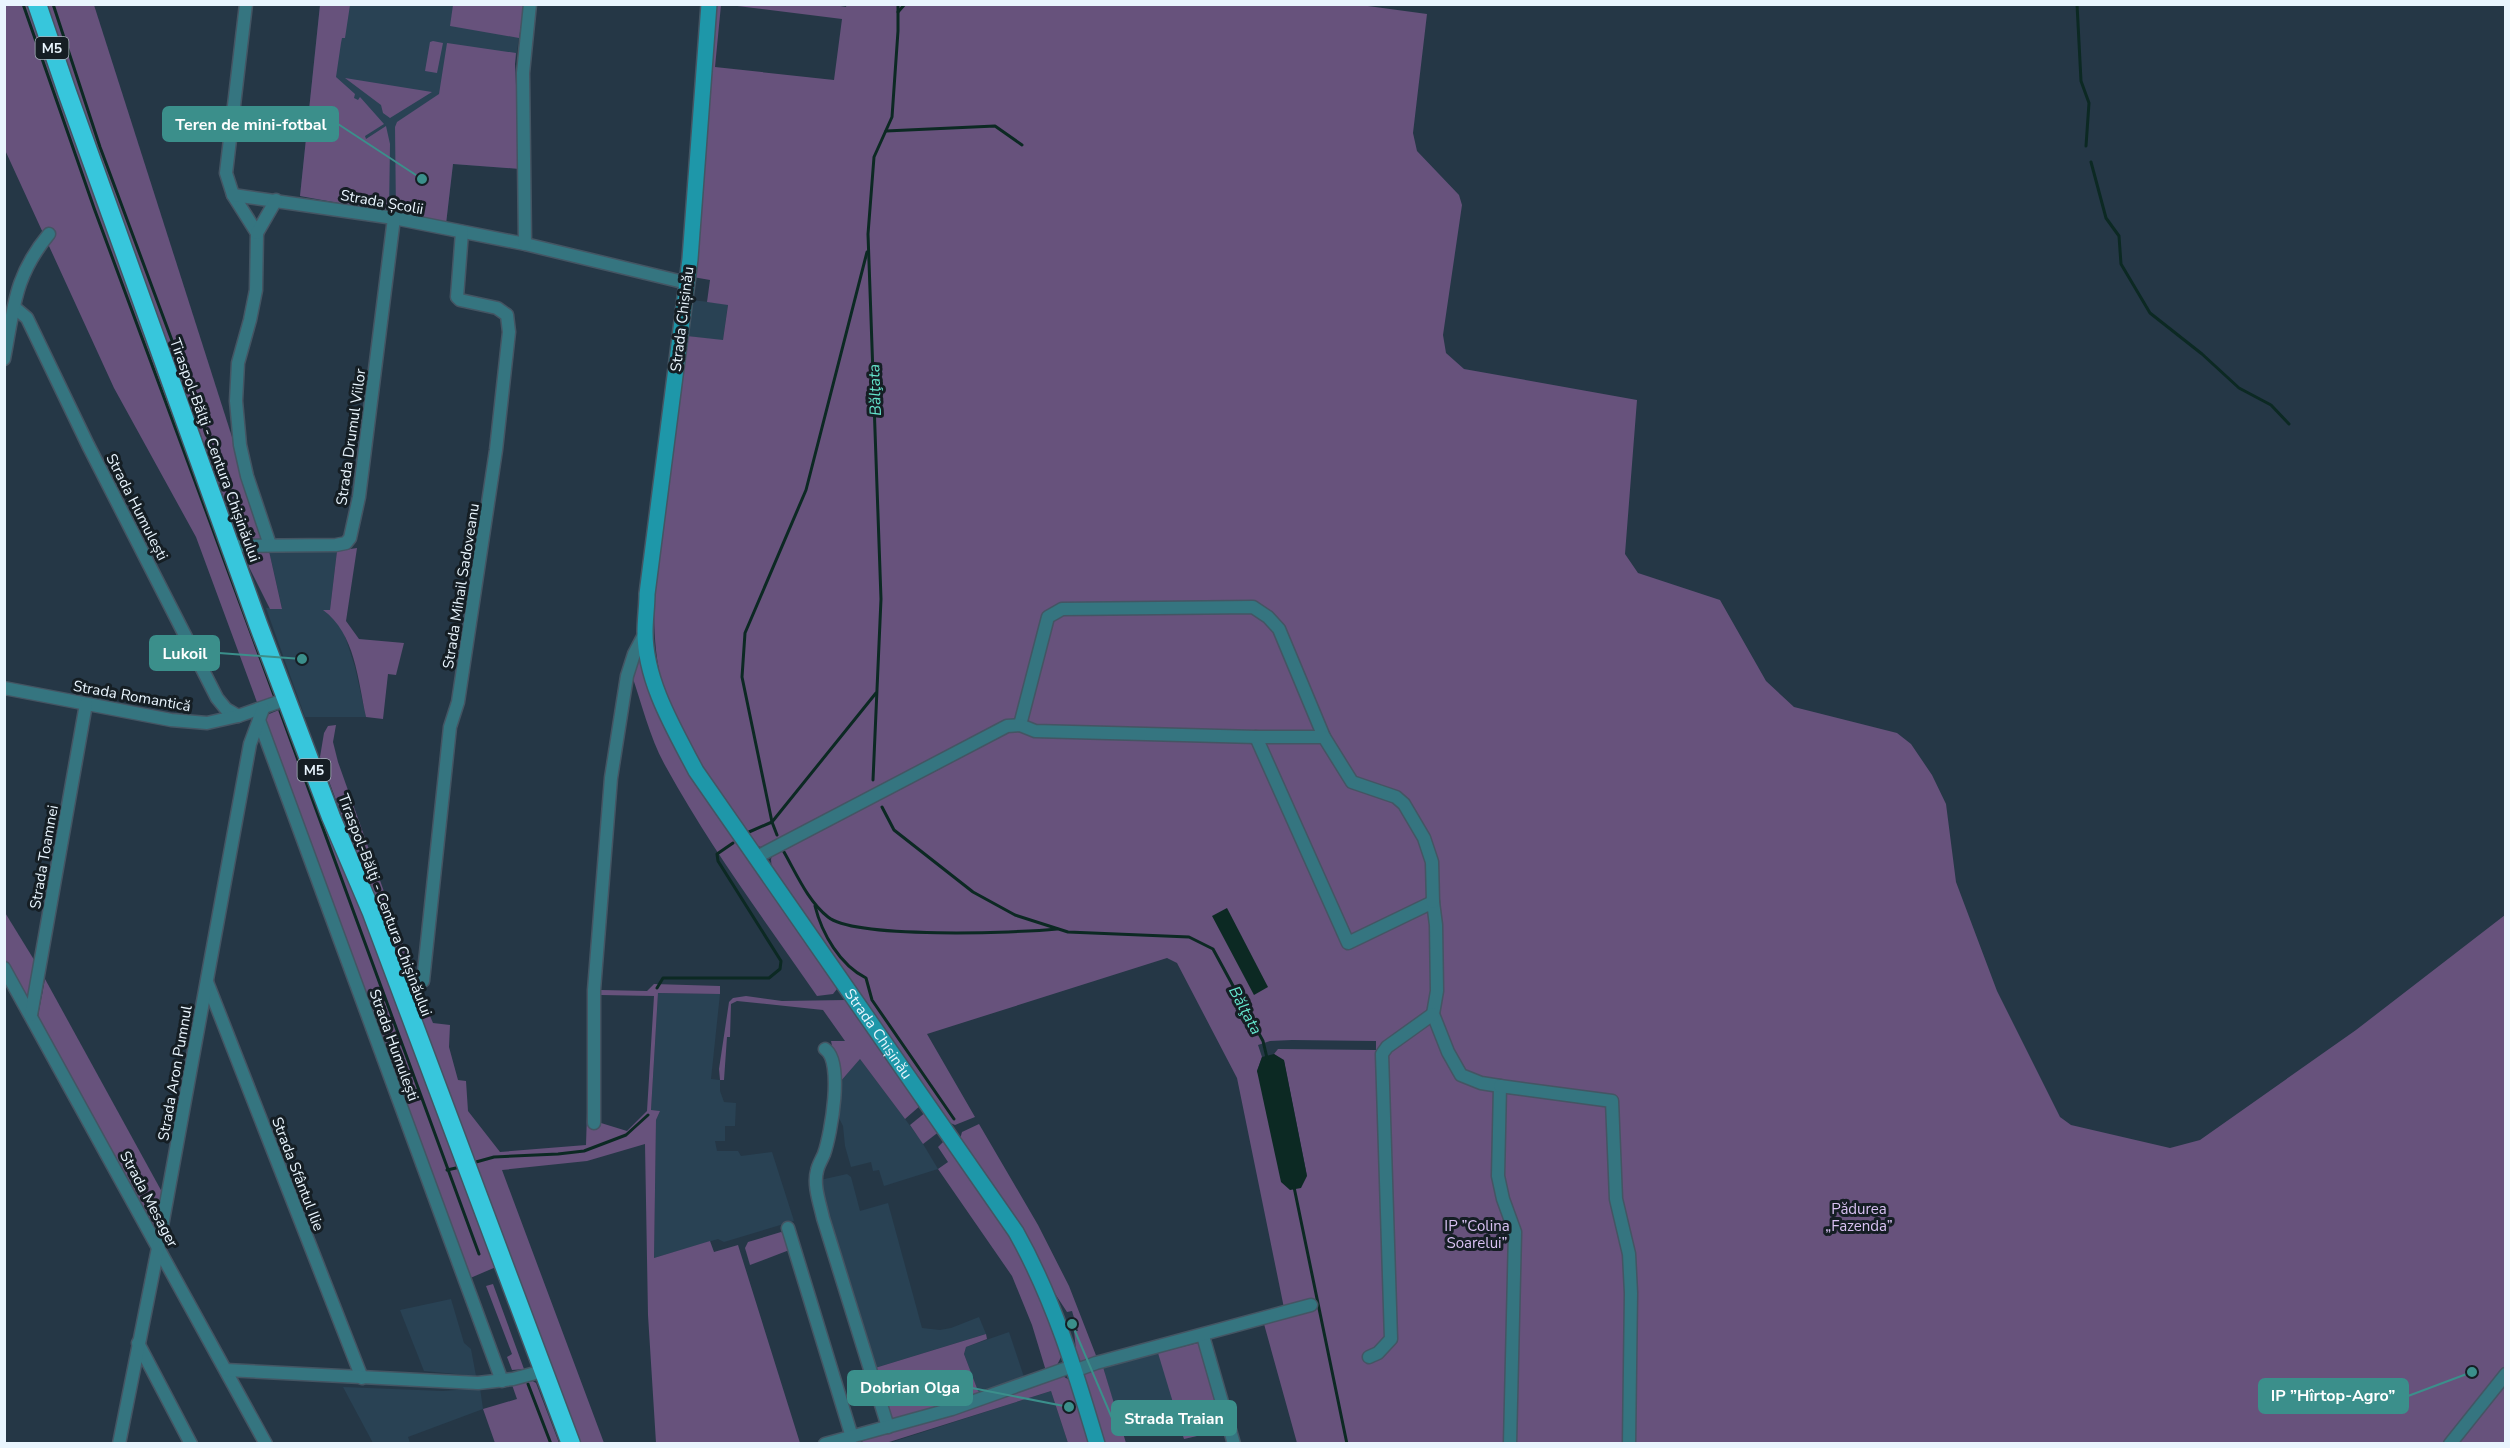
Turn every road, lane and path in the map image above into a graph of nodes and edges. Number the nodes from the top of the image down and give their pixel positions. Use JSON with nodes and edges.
{"nodes":[{"id":1,"x":38,"y":4,"type":"edge"},
{"id":2,"x":246,"y":4,"type":"edge"},
{"id":3,"x":530,"y":4,"type":"edge"},
{"id":4,"x":709,"y":4,"type":"edge"},
{"id":5,"x":233,"y":195,"type":"junction"},
{"id":6,"x":276,"y":200,"type":"junction"},
{"id":7,"x":394,"y":218,"type":"junction"},
{"id":8,"x":462,"y":232,"type":"junction"},
{"id":9,"x":257,"y":233,"type":"junction"},
{"id":10,"x":49,"y":234,"type":"dead end"},
{"id":11,"x":525,"y":244,"type":"junction"},
{"id":12,"x":687,"y":283,"type":"junction"},
{"id":13,"x":14,"y":307,"type":"junction"},
{"id":14,"x":4,"y":359,"type":"edge"},
{"id":15,"x":270,"y":545,"type":"junction"},
{"id":16,"x":230,"y":546,"type":"junction"},
{"id":17,"x":645,"y":633,"type":"junction"},
{"id":18,"x":4,"y":688,"type":"edge"},
{"id":19,"x":287,"y":699,"type":"junction"},
{"id":20,"x":86,"y":704,"type":"junction"},
{"id":21,"x":261,"y":714,"type":"junction"},
{"id":22,"x":238,"y":716,"type":"junction"},
{"id":23,"x":1020,"y":725,"type":"junction"},
{"id":24,"x":1256,"y":737,"type":"junction"},
{"id":25,"x":1324,"y":737,"type":"junction"},
{"id":26,"x":755,"y":858,"type":"junction"},
{"id":27,"x":1433,"y":902,"type":"junction"},
{"id":28,"x":4,"y":968,"type":"edge"},
{"id":29,"x":423,"y":981,"type":"dead end"},
{"id":30,"x":207,"y":982,"type":"junction"},
{"id":31,"x":1433,"y":1014,"type":"junction"},
{"id":32,"x":31,"y":1015,"type":"junction"},
{"id":33,"x":825,"y":1049,"type":"dead end"},
{"id":34,"x":1500,"y":1086,"type":"junction"},
{"id":35,"x":594,"y":1123,"type":"dead end"},
{"id":36,"x":788,"y":1228,"type":"dead end"},
{"id":37,"x":158,"y":1248,"type":"junction"},
{"id":38,"x":1311,"y":1305,"type":"dead end"},
{"id":39,"x":1203,"y":1336,"type":"junction"},
{"id":40,"x":138,"y":1343,"type":"junction"},
{"id":41,"x":1369,"y":1357,"type":"dead end"},
{"id":42,"x":1073,"y":1368,"type":"junction"},
{"id":43,"x":226,"y":1370,"type":"junction"},
{"id":44,"x":543,"y":1371,"type":"junction"},
{"id":45,"x":2505,"y":1374,"type":"edge"},
{"id":46,"x":362,"y":1378,"type":"junction"},
{"id":47,"x":501,"y":1381,"type":"junction"},
{"id":48,"x":888,"y":1427,"type":"junction"},
{"id":49,"x":852,"y":1437,"type":"junction"},
{"id":50,"x":119,"y":1443,"type":"edge"},
{"id":51,"x":191,"y":1443,"type":"edge"},
{"id":52,"x":266,"y":1443,"type":"edge"},
{"id":53,"x":571,"y":1443,"type":"edge"},
{"id":54,"x":825,"y":1443,"type":"edge"},
{"id":55,"x":1097,"y":1443,"type":"edge"},
{"id":56,"x":1234,"y":1443,"type":"edge"},
{"id":57,"x":1510,"y":1443,"type":"edge"},
{"id":58,"x":1629,"y":1443,"type":"edge"},
{"id":59,"x":2450,"y":1443,"type":"edge"}],
"edges":[{"from":1,"to":16,"type":"highway","name":"Tiraspol-Bălţi - Centura Chișinăului","number":"M5"},
{"from":2,"to":5,"type":"street"},
{"from":3,"to":11,"type":"street"},
{"from":4,"to":12,"type":"street","name":"Strada Chișinău"},
{"from":5,"to":6,"type":"street","name":"Strada Școlii"},
{"from":5,"to":9,"type":"street"},
{"from":6,"to":7,"type":"street","name":"Strada Școlii"},
{"from":6,"to":9,"type":"street"},
{"from":7,"to":8,"type":"street","name":"Strada Școlii"},
{"from":7,"to":15,"type":"street","name":"Strada Drumul Viilor"},
{"from":8,"to":11,"type":"street","name":"Strada Școlii"},
{"from":8,"to":29,"type":"street","name":"Strada Mihail Sadoveanu"},
{"from":9,"to":15,"type":"street"},
{"from":10,"to":13,"type":"street"},
{"from":11,"to":12,"type":"street","name":"Strada Școlii"},
{"from":12,"to":17,"type":"street","name":"Strada Chișinău"},
{"from":13,"to":14,"type":"street"},
{"from":13,"to":22,"type":"street","name":"Strada Humulești"},
{"from":15,"to":16,"type":"street","name":"Strada Drumul Viilor"},
{"from":16,"to":19,"type":"highway","name":"Tiraspol-Bălţi - Centura Chișinăului","number":"M5"},
{"from":17,"to":26,"type":"street","name":"Strada Chișinău"},
{"from":17,"to":35,"type":"street","name":"Strada Chișinău"},
{"from":18,"to":20,"type":"street","name":"Strada Romantică"},
{"from":19,"to":21,"type":"street","name":"Strada Romantică"},
{"from":19,"to":44,"type":"highway","name":"Tiraspol-Bălţi - Centura Chișinăului","number":"M5"},
{"from":20,"to":22,"type":"street","name":"Strada Romantică"},
{"from":20,"to":32,"type":"street","name":"Strada Toamnei"},
{"from":21,"to":22,"type":"street","name":"Strada Romantică"},
{"from":21,"to":30,"type":"street","name":"Strada Aron Pumnul"},
{"from":21,"to":47,"type":"street","name":"Strada Humulești"},
{"from":23,"to":24,"type":"street"},
{"from":23,"to":25,"type":"street"},
{"from":23,"to":26,"type":"street"},
{"from":24,"to":25,"type":"street"},
{"from":24,"to":27,"type":"street"},
{"from":25,"to":27,"type":"street"},
{"from":26,"to":42,"type":"street","name":"Strada Chișinău"},
{"from":27,"to":31,"type":"street"},
{"from":28,"to":32,"type":"street","name":"Strada Mesager"},
{"from":30,"to":37,"type":"street","name":"Strada Aron Pumnul"},
{"from":30,"to":46,"type":"street","name":"Strada Sfântul Ilie"},
{"from":31,"to":34,"type":"street"},
{"from":31,"to":41,"type":"street"},
{"from":32,"to":37,"type":"street","name":"Strada Mesager"},
{"from":33,"to":48,"type":"street"},
{"from":34,"to":57,"type":"street"},
{"from":34,"to":58,"type":"street"},
{"from":36,"to":49,"type":"street"},
{"from":37,"to":40,"type":"street","name":"Strada Aron Pumnul"},
{"from":37,"to":43,"type":"street","name":"Strada Mesager"},
{"from":38,"to":39,"type":"street"},
{"from":39,"to":42,"type":"street"},
{"from":39,"to":56,"type":"street"},
{"from":40,"to":50,"type":"street","name":"Strada Aron Pumnul"},
{"from":40,"to":51,"type":"street"},
{"from":42,"to":48,"type":"street"},
{"from":42,"to":55,"type":"street","name":"Strada Chișinău"},
{"from":43,"to":46,"type":"street"},
{"from":43,"to":52,"type":"street","name":"Strada Mesager"},
{"from":44,"to":47,"type":"street"},
{"from":44,"to":53,"type":"highway","name":"Tiraspol-Bălţi - Centura Chișinăului","number":"M5"},
{"from":45,"to":59,"type":"street"},
{"from":46,"to":47,"type":"street"},
{"from":48,"to":49,"type":"street"},
{"from":49,"to":54,"type":"street"}]}
